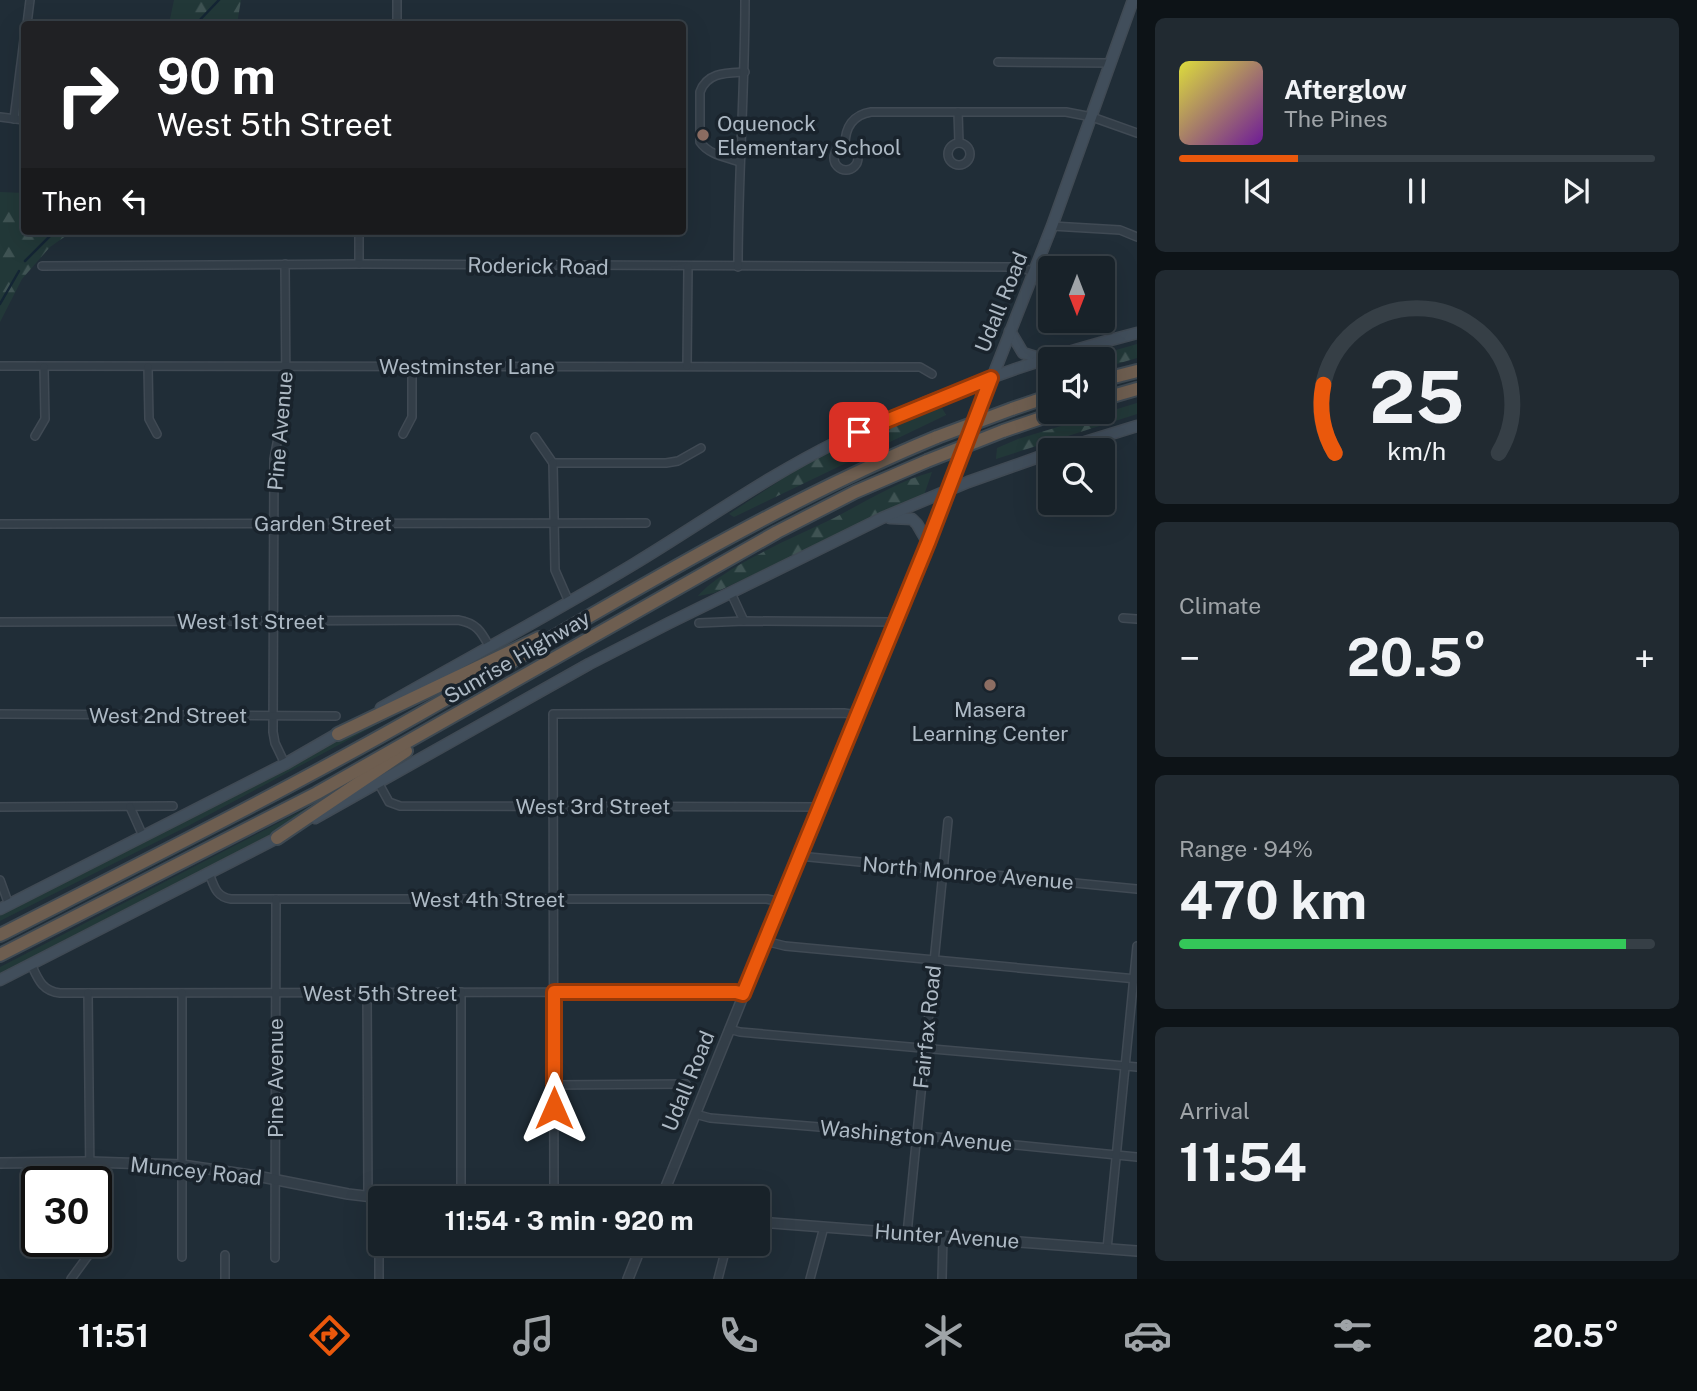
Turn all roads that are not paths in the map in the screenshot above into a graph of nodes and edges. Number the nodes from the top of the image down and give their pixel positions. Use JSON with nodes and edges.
{"nodes":[{"id":1,"x":30,"y":0,"type":"edge"},
{"id":2,"x":397,"y":0,"type":"edge"},
{"id":3,"x":746,"y":0,"type":"edge"},
{"id":4,"x":1133,"y":0,"type":"edge"},
{"id":5,"x":27,"y":21,"type":"edge"},
{"id":6,"x":397,"y":21,"type":"edge"},
{"id":7,"x":998,"y":62,"type":"dead end"},
{"id":8,"x":1111,"y":63,"type":"junction"},
{"id":9,"x":21,"y":64,"type":"edge"},
{"id":10,"x":745,"y":72,"type":"junction"},
{"id":11,"x":958,"y":112,"type":"junction"},
{"id":12,"x":0,"y":117,"type":"edge"},
{"id":13,"x":1092,"y":117,"type":"junction"},
{"id":14,"x":14,"y":119,"type":"junction"},
{"id":15,"x":21,"y":120,"type":"edge"},
{"id":16,"x":1137,"y":133,"type":"edge"},
{"id":17,"x":959,"y":143,"type":"dead end"},
{"id":18,"x":845,"y":145,"type":"dead end"},
{"id":19,"x":740,"y":162,"type":"junction"},
{"id":20,"x":1052,"y":226,"type":"junction"},
{"id":21,"x":359,"y":235,"type":"edge"},
{"id":22,"x":1137,"y":237,"type":"edge"},
{"id":23,"x":285,"y":264,"type":"junction"},
{"id":24,"x":359,"y":264,"type":"junction"},
{"id":25,"x":42,"y":266,"type":"dead end"},
{"id":26,"x":688,"y":267,"type":"junction"},
{"id":27,"x":738,"y":267,"type":"junction"},
{"id":28,"x":1034,"y":271,"type":"junction"},
{"id":29,"x":1010,"y":331,"type":"junction"},
{"id":30,"x":1137,"y":332,"type":"edge"},
{"id":31,"x":1086,"y":347,"type":"edge"},
{"id":32,"x":1038,"y":357,"type":"edge"},
{"id":33,"x":1038,"y":362,"type":"edge"},
{"id":34,"x":0,"y":366,"type":"edge"},
{"id":35,"x":412,"y":366,"type":"junction"},
{"id":36,"x":687,"y":366,"type":"junction"},
{"id":37,"x":44,"y":367,"type":"junction"},
{"id":38,"x":148,"y":367,"type":"junction"},
{"id":39,"x":286,"y":367,"type":"junction"},
{"id":40,"x":1137,"y":370,"type":"edge"},
{"id":41,"x":932,"y":374,"type":"dead end"},
{"id":42,"x":1115,"y":376,"type":"edge"},
{"id":43,"x":991,"y":378,"type":"junction"},
{"id":44,"x":1137,"y":389,"type":"edge"},
{"id":45,"x":1115,"y":395,"type":"edge"},
{"id":46,"x":1038,"y":400,"type":"edge"},
{"id":47,"x":1038,"y":419,"type":"edge"},
{"id":48,"x":1137,"y":426,"type":"edge"},
{"id":49,"x":157,"y":434,"type":"dead end"},
{"id":50,"x":403,"y":434,"type":"dead end"},
{"id":51,"x":35,"y":436,"type":"dead end"},
{"id":52,"x":535,"y":437,"type":"dead end"},
{"id":53,"x":1098,"y":438,"type":"edge"},
{"id":54,"x":701,"y":448,"type":"dead end"},
{"id":55,"x":1038,"y":457,"type":"edge"},
{"id":56,"x":553,"y":463,"type":"junction"},
{"id":57,"x":948,"y":490,"type":"junction"},
{"id":58,"x":882,"y":518,"type":"junction"},
{"id":59,"x":554,"y":523,"type":"junction"},
{"id":60,"x":646,"y":523,"type":"dead end"},
{"id":61,"x":0,"y":524,"type":"edge"},
{"id":62,"x":275,"y":524,"type":"junction"},
{"id":63,"x":928,"y":543,"type":"junction"},
{"id":64,"x":731,"y":593,"type":"junction"},
{"id":65,"x":569,"y":602,"type":"junction"},
{"id":66,"x":588,"y":618,"type":"junction"},
{"id":67,"x":1123,"y":618,"type":"dead end"},
{"id":68,"x":1137,"y":619,"type":"edge"},
{"id":69,"x":0,"y":621,"type":"edge"},
{"id":70,"x":275,"y":621,"type":"junction"},
{"id":71,"x":744,"y":621,"type":"junction"},
{"id":72,"x":895,"y":622,"type":"junction"},
{"id":73,"x":699,"y":623,"type":"dead end"},
{"id":74,"x":489,"y":646,"type":"junction"},
{"id":75,"x":0,"y":714,"type":"edge"},
{"id":76,"x":274,"y":715,"type":"junction"},
{"id":77,"x":857,"y":715,"type":"junction"},
{"id":78,"x":336,"y":716,"type":"dead end"},
{"id":79,"x":445,"y":721,"type":"junction"},
{"id":80,"x":338,"y":734,"type":"junction"},
{"id":81,"x":285,"y":764,"type":"junction"},
{"id":82,"x":379,"y":784,"type":"junction"},
{"id":83,"x":173,"y":806,"type":"dead end"},
{"id":84,"x":554,"y":806,"type":"junction"},
{"id":85,"x":0,"y":807,"type":"edge"},
{"id":86,"x":130,"y":807,"type":"junction"},
{"id":87,"x":819,"y":807,"type":"junction"},
{"id":88,"x":948,"y":821,"type":"dead end"},
{"id":89,"x":143,"y":836,"type":"junction"},
{"id":90,"x":276,"y":838,"type":"junction"},
{"id":91,"x":799,"y":856,"type":"junction"},
{"id":92,"x":942,"y":871,"type":"junction"},
{"id":93,"x":209,"y":873,"type":"junction"},
{"id":94,"x":0,"y":880,"type":"edge"},
{"id":95,"x":1137,"y":888,"type":"edge"},
{"id":96,"x":276,"y":899,"type":"junction"},
{"id":97,"x":554,"y":899,"type":"junction"},
{"id":98,"x":781,"y":902,"type":"junction"},
{"id":99,"x":4,"y":907,"type":"edge"},
{"id":100,"x":0,"y":934,"type":"edge"},
{"id":101,"x":765,"y":941,"type":"junction"},
{"id":102,"x":1137,"y":946,"type":"edge"},
{"id":103,"x":0,"y":955,"type":"edge"},
{"id":104,"x":934,"y":959,"type":"junction"},
{"id":105,"x":31,"y":964,"type":"junction"},
{"id":106,"x":1135,"y":978,"type":"edge"},
{"id":107,"x":0,"y":980,"type":"edge"},
{"id":108,"x":461,"y":992,"type":"junction"},
{"id":109,"x":554,"y":992,"type":"junction"},
{"id":110,"x":88,"y":993,"type":"junction"},
{"id":111,"x":182,"y":993,"type":"junction"},
{"id":112,"x":275,"y":993,"type":"junction"},
{"id":113,"x":368,"y":993,"type":"junction"},
{"id":114,"x":743,"y":994,"type":"junction"},
{"id":115,"x":729,"y":1029,"type":"junction"},
{"id":116,"x":925,"y":1048,"type":"junction"},
{"id":117,"x":1125,"y":1066,"type":"junction"},
{"id":118,"x":1137,"y":1067,"type":"edge"},
{"id":119,"x":686,"y":1084,"type":"dead end"},
{"id":120,"x":554,"y":1085,"type":"junction"},
{"id":121,"x":695,"y":1114,"type":"junction"},
{"id":122,"x":916,"y":1135,"type":"junction"},
{"id":123,"x":1116,"y":1155,"type":"junction"},
{"id":124,"x":1137,"y":1157,"type":"edge"},
{"id":125,"x":90,"y":1162,"type":"junction"},
{"id":126,"x":0,"y":1163,"type":"edge"},
{"id":127,"x":182,"y":1165,"type":"junction"},
{"id":128,"x":90,"y":1166,"type":"edge"},
{"id":129,"x":275,"y":1179,"type":"junction"},
{"id":130,"x":368,"y":1186,"type":"edge"},
{"id":131,"x":461,"y":1186,"type":"edge"},
{"id":132,"x":554,"y":1186,"type":"edge"},
{"id":133,"x":666,"y":1186,"type":"edge"},
{"id":134,"x":368,"y":1197,"type":"edge"},
{"id":135,"x":770,"y":1223,"type":"edge"},
{"id":136,"x":824,"y":1227,"type":"junction"},
{"id":137,"x":907,"y":1234,"type":"junction"},
{"id":138,"x":943,"y":1236,"type":"junction"},
{"id":139,"x":1107,"y":1248,"type":"junction"},
{"id":140,"x":1137,"y":1251,"type":"edge"},
{"id":141,"x":225,"y":1255,"type":"dead end"},
{"id":142,"x":637,"y":1256,"type":"edge"},
{"id":143,"x":724,"y":1256,"type":"edge"},
{"id":144,"x":87,"y":1257,"type":"edge"},
{"id":145,"x":182,"y":1257,"type":"dead end"},
{"id":146,"x":275,"y":1258,"type":"dead end"},
{"id":147,"x":379,"y":1258,"type":"dead end"},
{"id":148,"x":71,"y":1279,"type":"edge"},
{"id":149,"x":225,"y":1279,"type":"edge"},
{"id":150,"x":379,"y":1279,"type":"edge"},
{"id":151,"x":628,"y":1279,"type":"edge"},
{"id":152,"x":718,"y":1279,"type":"edge"},
{"id":153,"x":810,"y":1279,"type":"edge"},
{"id":154,"x":942,"y":1279,"type":"edge"}],
"edges":[{"from":1,"to":5,"type":"street"},
{"from":2,"to":6,"type":"street"},
{"from":3,"to":10,"type":"street"},
{"from":4,"to":8,"type":"main road","name":"Udall Road"},
{"from":7,"to":8,"type":"street"},
{"from":8,"to":13,"type":"main road","name":"Udall Road"},
{"from":9,"to":14,"type":"street"},
{"from":10,"to":19,"type":"street"},
{"from":10,"to":19,"type":"street"},
{"from":11,"to":13,"type":"street"},
{"from":11,"to":17,"type":"street"},
{"from":11,"to":18,"type":"street"},
{"from":12,"to":14,"type":"street"},
{"from":13,"to":16,"type":"street"},
{"from":13,"to":20,"type":"main road","name":"Udall Road"},
{"from":14,"to":15,"type":"street"},
{"from":19,"to":27,"type":"street"},
{"from":20,"to":22,"type":"street"},
{"from":20,"to":28,"type":"main road","name":"Udall Road"},
{"from":21,"to":24,"type":"street"},
{"from":23,"to":24,"type":"street","name":"Roderick Road"},
{"from":23,"to":25,"type":"street","name":"Roderick Road"},
{"from":23,"to":39,"type":"street","name":"Pine Avenue"},
{"from":24,"to":26,"type":"street","name":"Roderick Road"},
{"from":26,"to":27,"type":"street","name":"Roderick Road"},
{"from":26,"to":36,"type":"street"},
{"from":27,"to":28,"type":"street","name":"Roderick Road"},
{"from":28,"to":29,"type":"main road","name":"Udall Road"},
{"from":29,"to":32,"type":"main road"},
{"from":29,"to":43,"type":"main road","name":"Udall Road"},
{"from":30,"to":31,"type":"main road"},
{"from":33,"to":43,"type":"main road"},
{"from":34,"to":37,"type":"street","name":"Westminster Lane"},
{"from":35,"to":36,"type":"street","name":"Westminster Lane"},
{"from":35,"to":39,"type":"street","name":"Westminster Lane"},
{"from":35,"to":50,"type":"street"},
{"from":36,"to":41,"type":"street","name":"Westminster Lane"},
{"from":37,"to":38,"type":"street","name":"Westminster Lane"},
{"from":37,"to":51,"type":"street"},
{"from":38,"to":39,"type":"street","name":"Westminster Lane"},
{"from":38,"to":49,"type":"street"},
{"from":39,"to":62,"type":"street","name":"Pine Avenue"},
{"from":40,"to":42,"type":"highway"},
{"from":43,"to":57,"type":"main road","name":"Udall Road"},
{"from":43,"to":65,"type":"main road","name":"Sunrise Highway"},
{"from":44,"to":45,"type":"highway"},
{"from":46,"to":66,"type":"highway","name":"Sunrise Highway","bridge":true},
{"from":47,"to":79,"type":"highway","name":"Sunrise Highway","bridge":true},
{"from":48,"to":53,"type":"main road"},
{"from":52,"to":56,"type":"street"},
{"from":54,"to":56,"type":"street"},
{"from":55,"to":57,"type":"main road","name":"Sunrise Highway"},
{"from":56,"to":59,"type":"street"},
{"from":57,"to":58,"type":"main road","name":"Sunrise Highway"},
{"from":57,"to":63,"type":"street","name":"Udall Road"},
{"from":58,"to":63,"type":"main road"},
{"from":58,"to":64,"type":"main road","name":"Sunrise Highway"},
{"from":59,"to":60,"type":"street","name":"Garden Street"},
{"from":59,"to":62,"type":"street","name":"Garden Street"},
{"from":59,"to":65,"type":"street"},
{"from":61,"to":62,"type":"street","name":"Garden Street"},
{"from":62,"to":70,"type":"street","name":"Pine Avenue"},
{"from":63,"to":72,"type":"street","name":"Udall Road"},
{"from":64,"to":71,"type":"street"},
{"from":64,"to":82,"type":"main road","name":"Sunrise Highway"},
{"from":65,"to":74,"type":"main road","name":"Sunrise Highway"},
{"from":66,"to":80,"type":"highway"},
{"from":66,"to":100,"type":"highway","name":"Sunrise Highway"},
{"from":67,"to":68,"type":"street"},
{"from":69,"to":70,"type":"street","name":"West 1st Street"},
{"from":70,"to":74,"type":"street","name":"West 1st Street"},
{"from":70,"to":76,"type":"street","name":"Pine Avenue"},
{"from":71,"to":72,"type":"street"},
{"from":71,"to":73,"type":"street"},
{"from":72,"to":77,"type":"street","name":"Udall Road"},
{"from":74,"to":80,"type":"main road","name":"Sunrise Highway"},
{"from":75,"to":76,"type":"street","name":"West 2nd Street"},
{"from":76,"to":78,"type":"street","name":"West 2nd Street"},
{"from":76,"to":81,"type":"street","name":"Pine Avenue"},
{"from":77,"to":84,"type":"street"},
{"from":77,"to":87,"type":"street","name":"Udall Road"},
{"from":79,"to":90,"type":"highway"},
{"from":79,"to":103,"type":"highway","name":"Sunrise Highway"},
{"from":80,"to":81,"type":"main road","name":"Sunrise Highway"},
{"from":81,"to":89,"type":"main road","name":"Sunrise Highway"},
{"from":82,"to":84,"type":"street","name":"West 3rd Street"},
{"from":82,"to":90,"type":"main road","name":"Sunrise Highway"},
{"from":83,"to":86,"type":"street"},
{"from":84,"to":87,"type":"street","name":"West 3rd Street"},
{"from":84,"to":97,"type":"street"},
{"from":85,"to":86,"type":"street"},
{"from":86,"to":89,"type":"street"},
{"from":87,"to":91,"type":"street","name":"Udall Road"},
{"from":88,"to":92,"type":"street","name":"Fairfax Road"},
{"from":89,"to":99,"type":"main road","name":"Sunrise Highway"},
{"from":90,"to":93,"type":"main road","name":"Sunrise Highway"},
{"from":91,"to":92,"type":"street","name":"North Monroe Avenue"},
{"from":91,"to":98,"type":"street","name":"Udall Road"},
{"from":92,"to":95,"type":"street","name":"North Monroe Avenue"},
{"from":92,"to":104,"type":"street","name":"Fairfax Road"},
{"from":93,"to":96,"type":"street","name":"West 4th Street"},
{"from":93,"to":105,"type":"main road","name":"Sunrise Highway"},
{"from":94,"to":99,"type":"street"},
{"from":96,"to":97,"type":"street","name":"West 4th Street"},
{"from":96,"to":112,"type":"street","name":"Pine Avenue"},
{"from":97,"to":98,"type":"street","name":"West 4th Street"},
{"from":97,"to":109,"type":"street"},
{"from":98,"to":101,"type":"street","name":"Udall Road"},
{"from":101,"to":104,"type":"street"},
{"from":101,"to":114,"type":"street","name":"Udall Road"},
{"from":102,"to":106,"type":"street"},
{"from":104,"to":106,"type":"street"},
{"from":104,"to":116,"type":"street","name":"Fairfax Road"},
{"from":105,"to":107,"type":"main road","name":"Sunrise Highway"},
{"from":105,"to":110,"type":"street","name":"West 5th Street"},
{"from":106,"to":117,"type":"street"},
{"from":108,"to":109,"type":"street","name":"West 5th Street"},
{"from":108,"to":113,"type":"street","name":"West 5th Street"},
{"from":108,"to":131,"type":"street"},
{"from":109,"to":114,"type":"street","name":"West 5th Street"},
{"from":109,"to":120,"type":"street"},
{"from":110,"to":111,"type":"street","name":"West 5th Street"},
{"from":110,"to":125,"type":"street"},
{"from":111,"to":112,"type":"street","name":"West 5th Street"},
{"from":111,"to":127,"type":"street"},
{"from":112,"to":113,"type":"street","name":"West 5th Street"},
{"from":112,"to":129,"type":"street","name":"Pine Avenue"},
{"from":113,"to":130,"type":"street"},
{"from":114,"to":115,"type":"street","name":"Udall Road"},
{"from":115,"to":116,"type":"street"},
{"from":115,"to":121,"type":"street","name":"Udall Road"},
{"from":116,"to":117,"type":"street"},
{"from":116,"to":122,"type":"street","name":"Fairfax Road"},
{"from":117,"to":118,"type":"street"},
{"from":117,"to":123,"type":"street"},
{"from":119,"to":120,"type":"street"},
{"from":120,"to":132,"type":"street"},
{"from":121,"to":122,"type":"street","name":"Washington Avenue"},
{"from":121,"to":133,"type":"street","name":"Udall Road"},
{"from":122,"to":123,"type":"street","name":"Washington Avenue"},
{"from":122,"to":137,"type":"street","name":"Fairfax Road"},
{"from":123,"to":124,"type":"street","name":"Washington Avenue"},
{"from":123,"to":139,"type":"street"},
{"from":125,"to":126,"type":"street","name":"Muncey Road"},
{"from":125,"to":127,"type":"street","name":"Muncey Road"},
{"from":125,"to":128,"type":"street"},
{"from":127,"to":129,"type":"street","name":"Muncey Road"},
{"from":127,"to":145,"type":"street"},
{"from":129,"to":134,"type":"street","name":"Muncey Road"},
{"from":129,"to":146,"type":"street","name":"Pine Avenue"},
{"from":135,"to":136,"type":"street","name":"Hunter Avenue"},
{"from":136,"to":137,"type":"street","name":"Hunter Avenue"},
{"from":136,"to":153,"type":"street"},
{"from":137,"to":138,"type":"street","name":"Hunter Avenue"},
{"from":138,"to":139,"type":"street","name":"Hunter Avenue"},
{"from":138,"to":154,"type":"street"},
{"from":139,"to":140,"type":"street","name":"Hunter Avenue"},
{"from":141,"to":149,"type":"street"},
{"from":142,"to":151,"type":"street"},
{"from":143,"to":152,"type":"street"},
{"from":144,"to":148,"type":"street"},
{"from":147,"to":150,"type":"street"}]}
